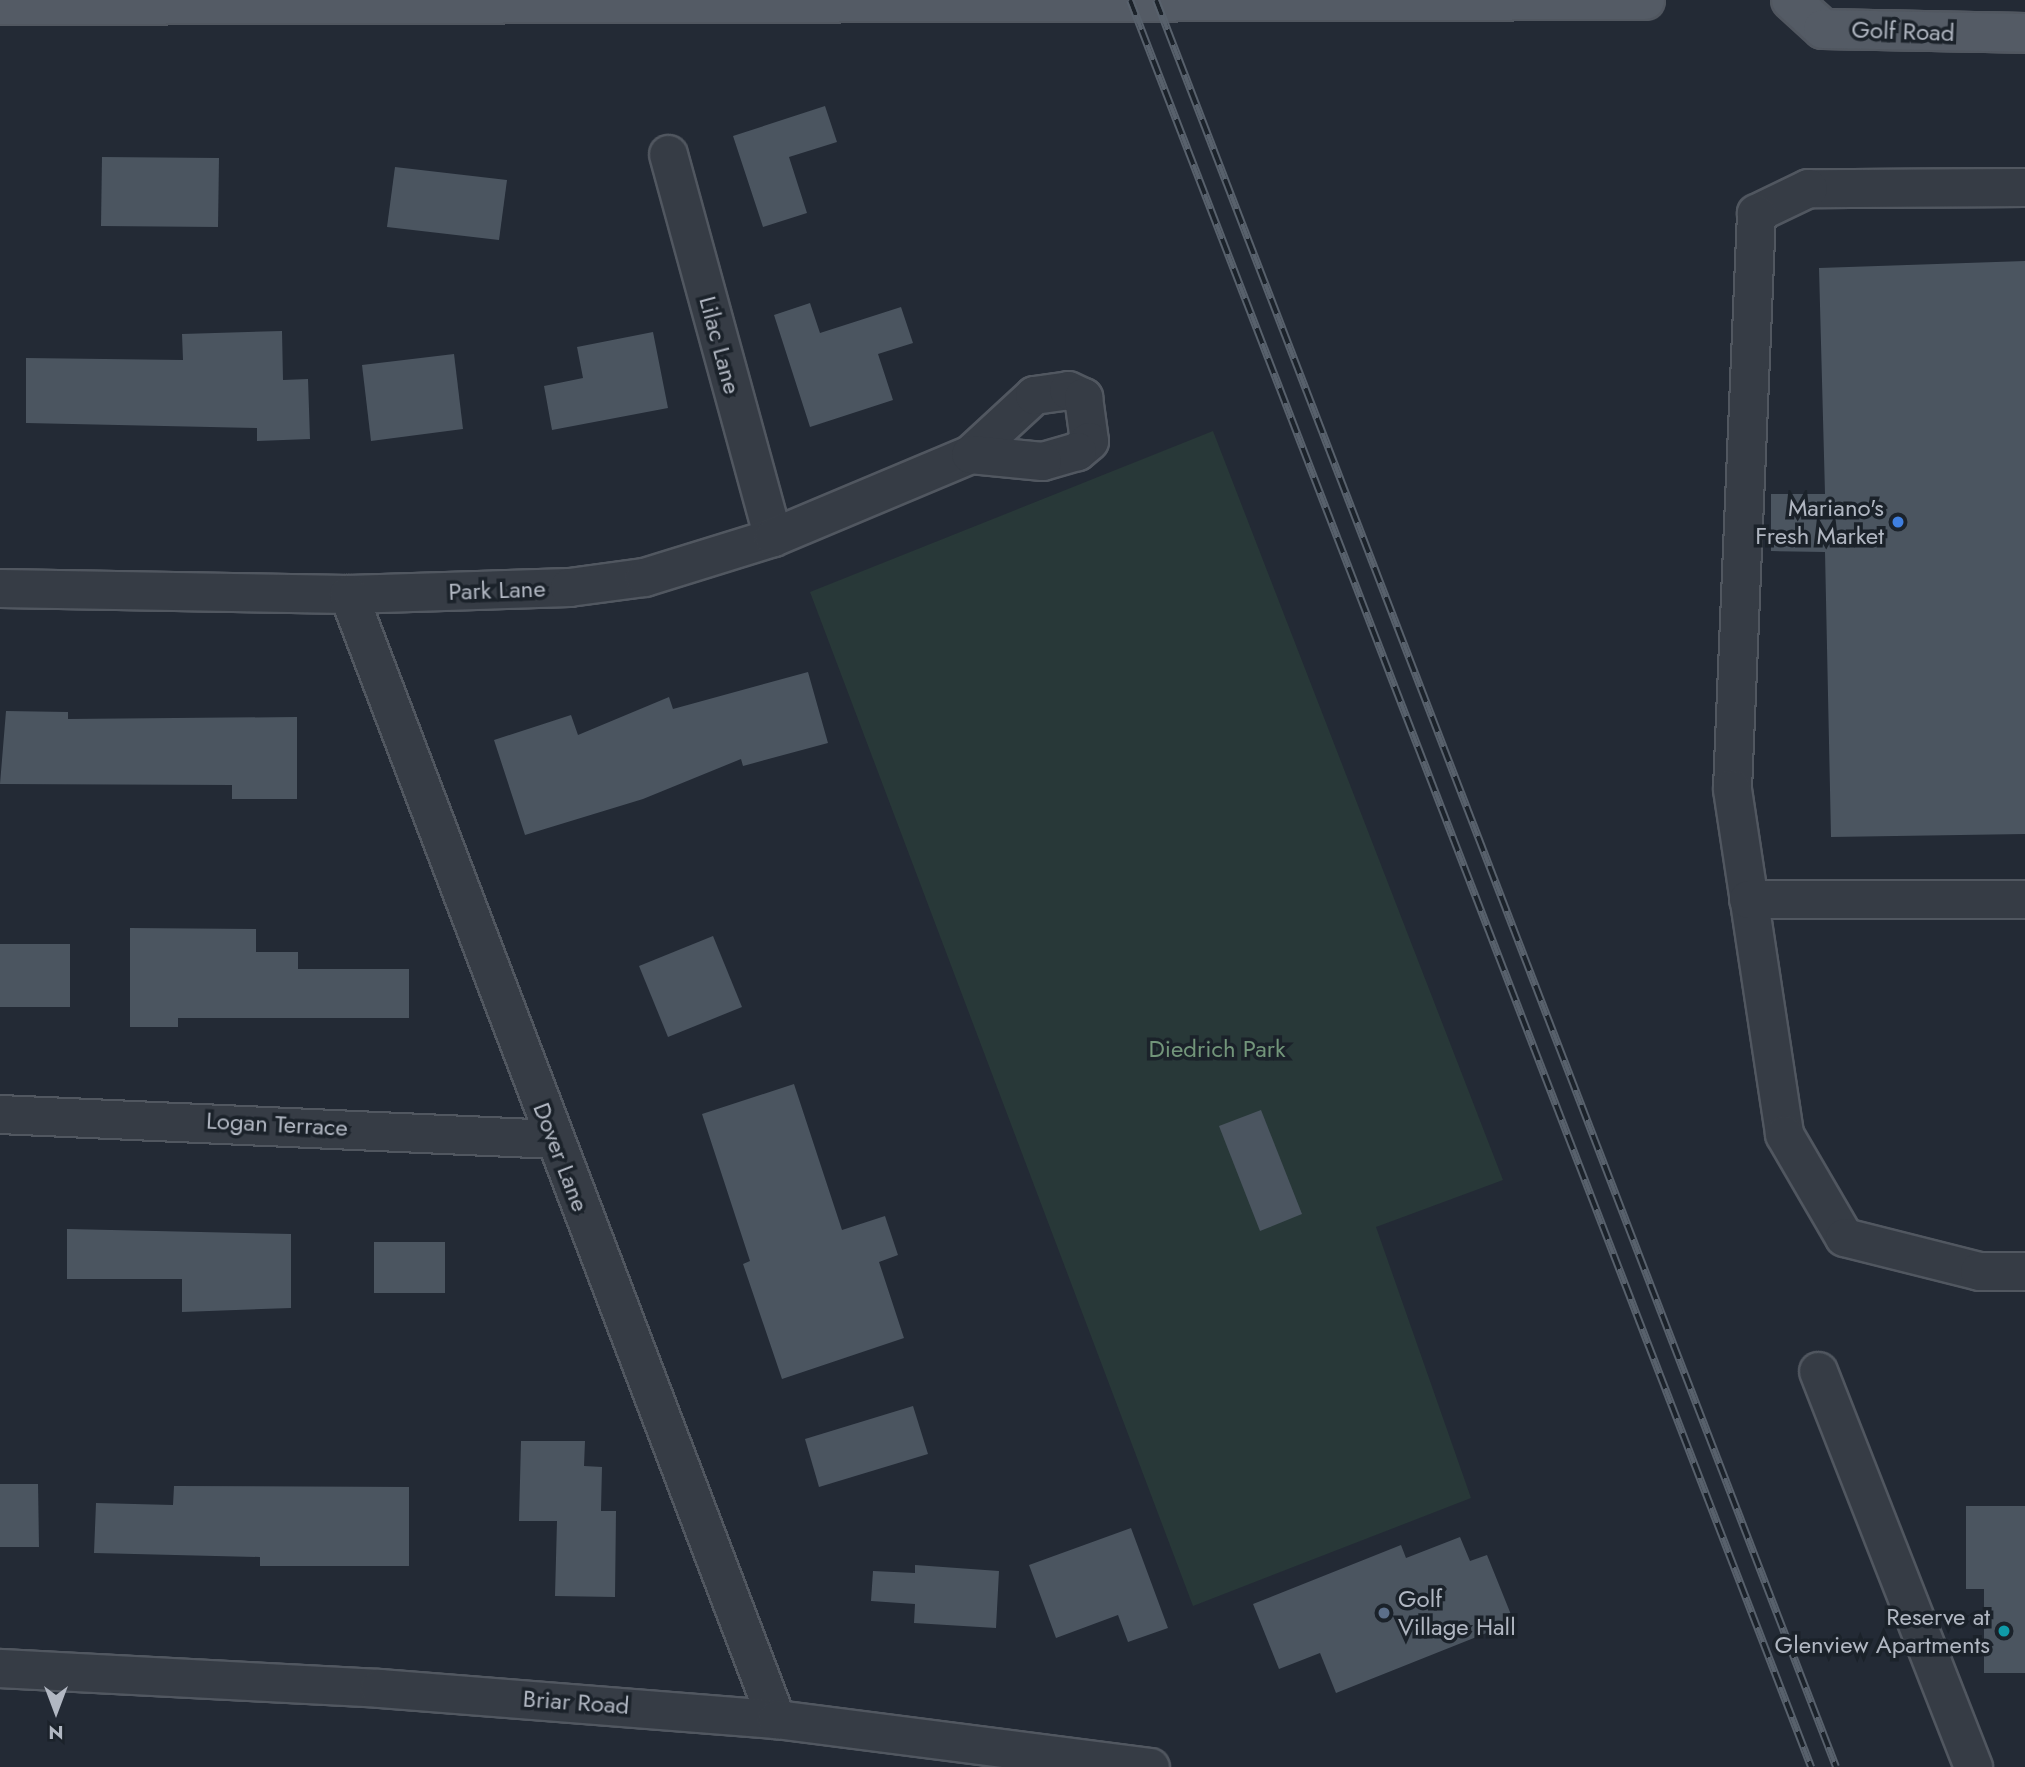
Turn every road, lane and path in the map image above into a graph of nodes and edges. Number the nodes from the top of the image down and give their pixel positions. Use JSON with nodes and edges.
{"nodes":[{"id":1,"x":1645,"y":0,"type":"edge"},
{"id":2,"x":1791,"y":0,"type":"edge"},
{"id":3,"x":0,"y":5,"type":"edge"},
{"id":4,"x":2025,"y":33,"type":"edge"},
{"id":5,"x":668,"y":154,"type":"dead end"},
{"id":6,"x":2025,"y":187,"type":"edge"},
{"id":7,"x":970,"y":454,"type":"dead end"},
{"id":8,"x":773,"y":537,"type":"junction"},
{"id":9,"x":0,"y":588,"type":"edge"},
{"id":10,"x":348,"y":594,"type":"junction"},
{"id":11,"x":1748,"y":899,"type":"junction"},
{"id":12,"x":2025,"y":899,"type":"edge"},
{"id":13,"x":0,"y":1114,"type":"edge"},
{"id":14,"x":554,"y":1139,"type":"junction"},
{"id":15,"x":2025,"y":1271,"type":"edge"},
{"id":16,"x":1818,"y":1371,"type":"dead end"},
{"id":17,"x":0,"y":1668,"type":"edge"},
{"id":18,"x":776,"y":1718,"type":"junction"},
{"id":19,"x":1150,"y":1767,"type":"edge"},
{"id":20,"x":1973,"y":1767,"type":"edge"}],
"edges":[{"from":1,"to":3,"type":"main road"},
{"from":2,"to":4,"type":"main road","name":"Golf Road"},
{"from":5,"to":8,"type":"street","name":"Lilac Lane"},
{"from":6,"to":11,"type":"street"},
{"from":7,"to":8,"type":"street","name":"Park Lane"},
{"from":8,"to":10,"type":"street","name":"Park Lane"},
{"from":9,"to":10,"type":"street","name":"Park Lane"},
{"from":10,"to":14,"type":"street","name":"Dover Lane"},
{"from":11,"to":12,"type":"street"},
{"from":11,"to":15,"type":"street"},
{"from":13,"to":14,"type":"street","name":"Logan Terrace"},
{"from":14,"to":18,"type":"street","name":"Dover Lane"},
{"from":16,"to":20,"type":"street"},
{"from":17,"to":18,"type":"street","name":"Briar Road"},
{"from":18,"to":19,"type":"street","name":"Briar Road"}]}
